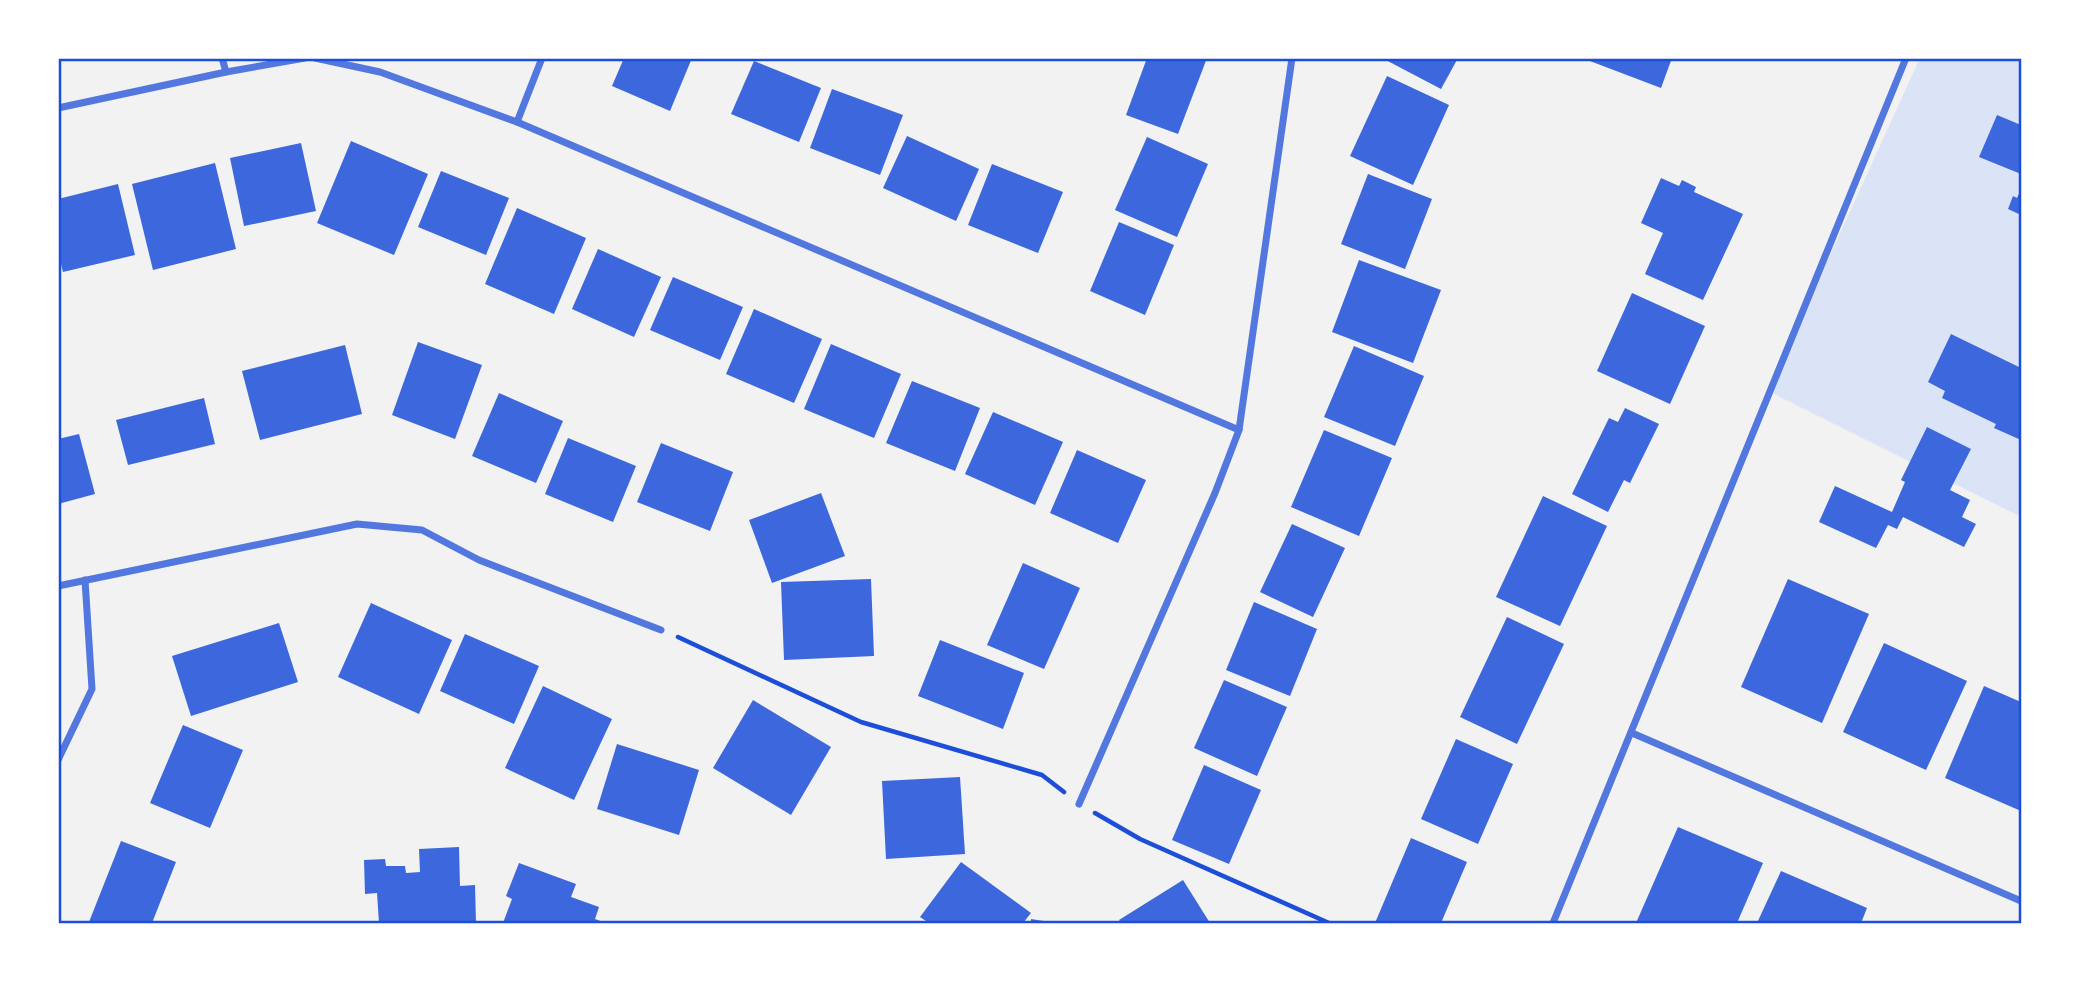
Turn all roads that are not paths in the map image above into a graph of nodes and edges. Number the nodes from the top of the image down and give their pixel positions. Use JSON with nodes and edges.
{"nodes":[{"id":1,"x":222,"y":58,"type":"edge"},
{"id":2,"x":305,"y":58,"type":"edge"},
{"id":3,"x":315,"y":58,"type":"edge"},
{"id":4,"x":542,"y":58,"type":"edge"},
{"id":5,"x":1292,"y":58,"type":"edge"},
{"id":6,"x":1906,"y":58,"type":"edge"},
{"id":7,"x":226,"y":72,"type":"junction"},
{"id":8,"x":58,"y":108,"type":"edge"},
{"id":9,"x":517,"y":121,"type":"junction"},
{"id":10,"x":1239,"y":430,"type":"junction"},
{"id":11,"x":85,"y":580,"type":"junction"},
{"id":12,"x":58,"y":586,"type":"edge"},
{"id":13,"x":661,"y":630,"type":"road end"},
{"id":14,"x":1632,"y":733,"type":"junction"},
{"id":15,"x":58,"y":760,"type":"edge"},
{"id":16,"x":1079,"y":803,"type":"road end"},
{"id":17,"x":2021,"y":901,"type":"edge"},
{"id":18,"x":1553,"y":923,"type":"edge"}],
"edges":[{"from":1,"to":7,"type":"street"},
{"from":2,"to":7,"type":"street"},
{"from":3,"to":9,"type":"street"},
{"from":4,"to":9,"type":"street"},
{"from":5,"to":10,"type":"street"},
{"from":6,"to":14,"type":"street"},
{"from":7,"to":8,"type":"street"},
{"from":9,"to":10,"type":"street"},
{"from":10,"to":16,"type":"street"},
{"from":11,"to":12,"type":"street"},
{"from":11,"to":13,"type":"street"},
{"from":11,"to":15,"type":"street"},
{"from":14,"to":17,"type":"street"},
{"from":14,"to":18,"type":"street"}]}
